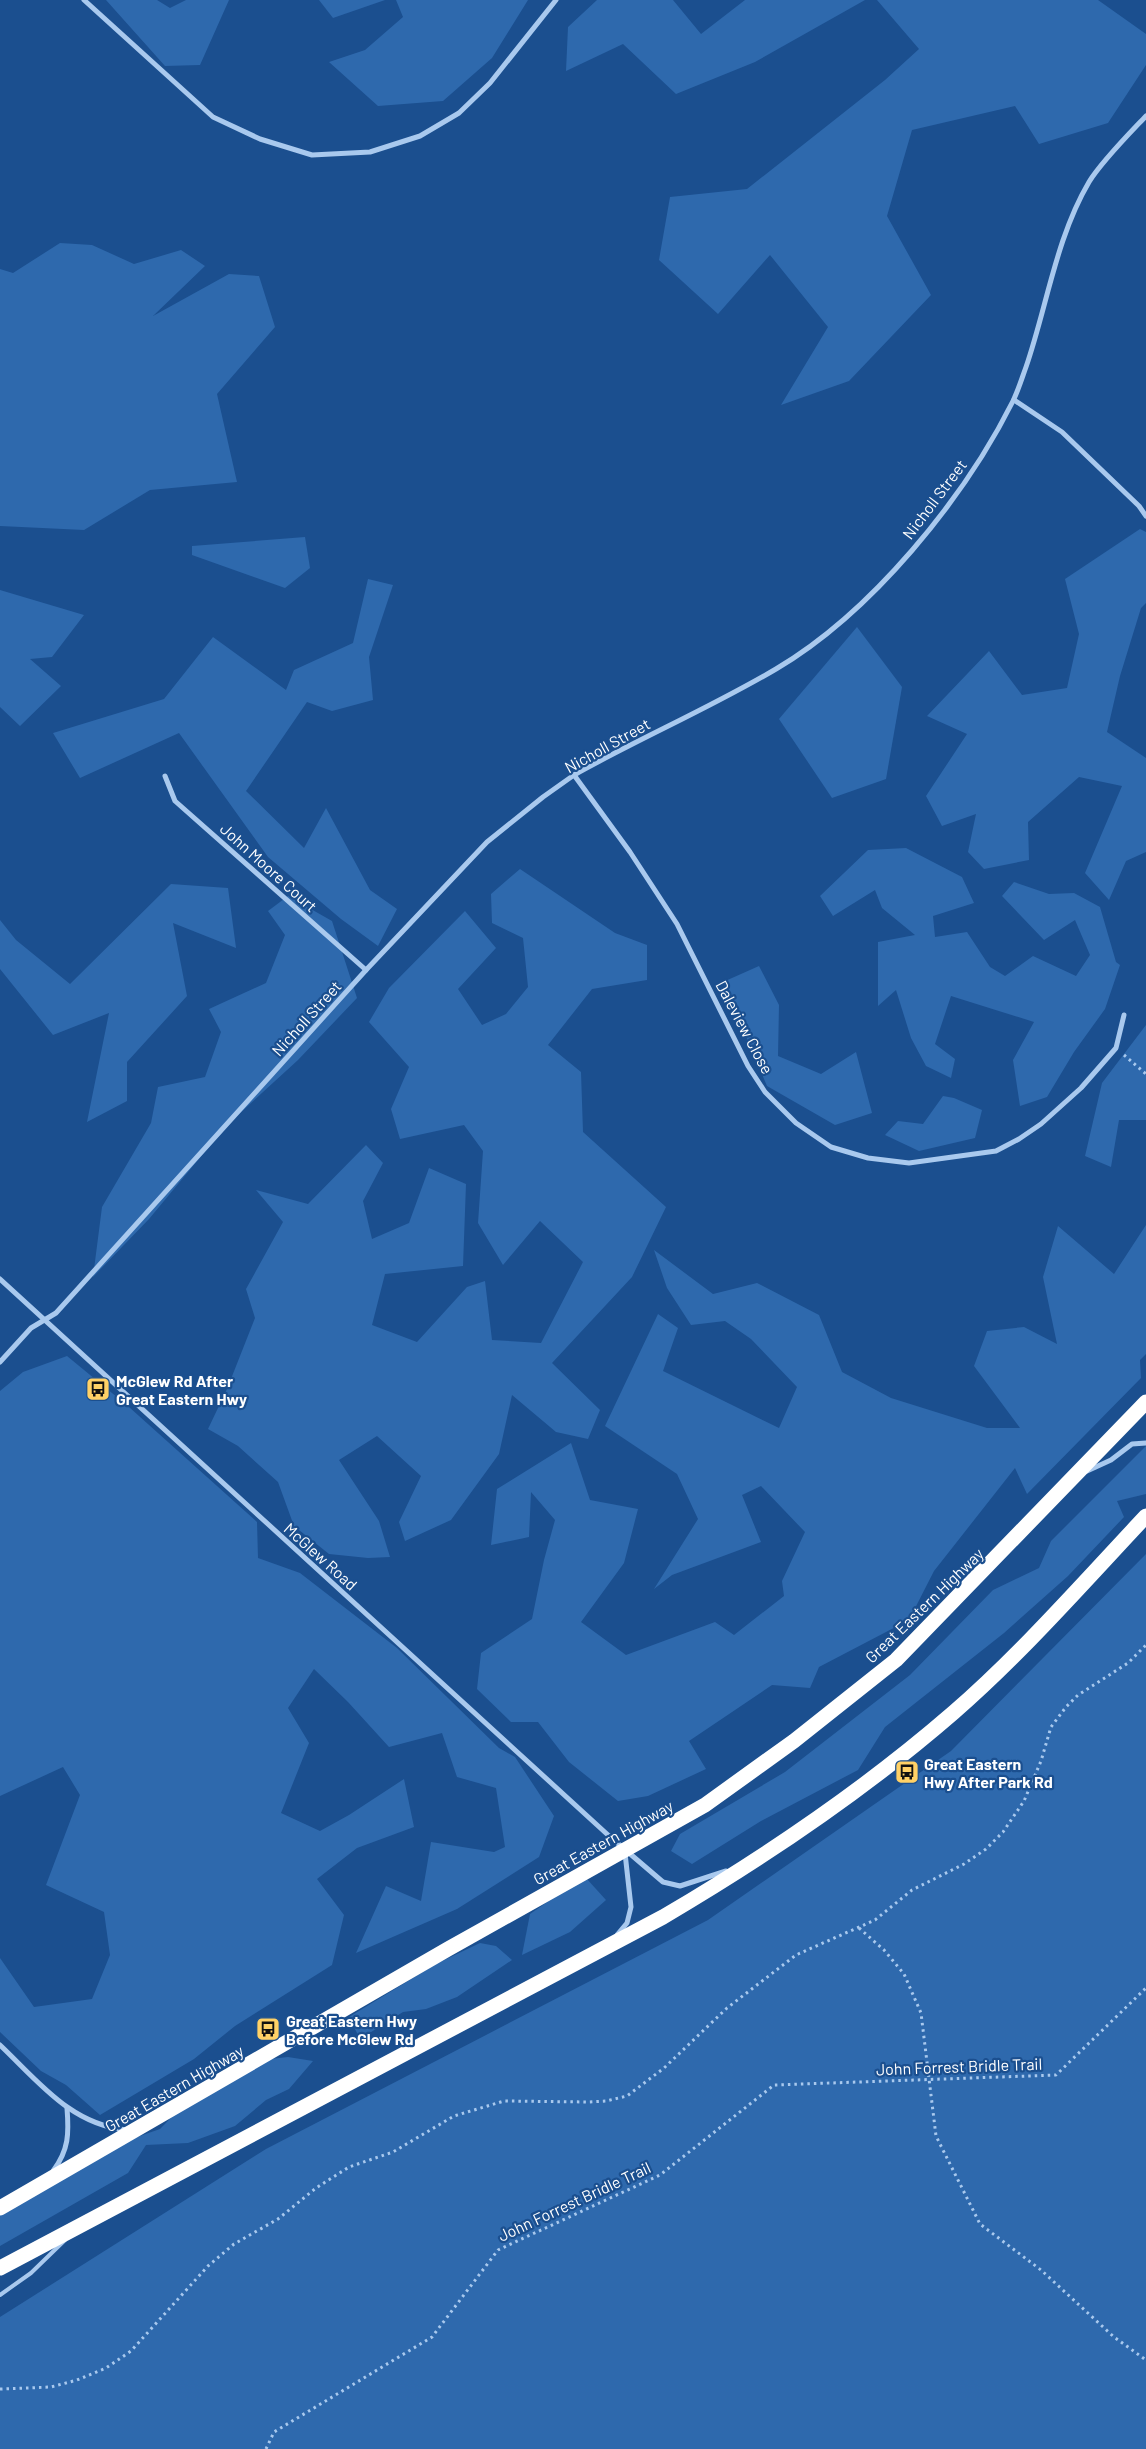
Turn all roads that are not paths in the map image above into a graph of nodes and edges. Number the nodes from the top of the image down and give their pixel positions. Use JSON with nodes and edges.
{"nodes":[{"id":1,"x":84,"y":0,"type":"edge"},
{"id":2,"x":556,"y":0,"type":"edge"},
{"id":3,"x":1146,"y":116,"type":"edge"},
{"id":4,"x":1014,"y":400,"type":"junction"},
{"id":5,"x":1146,"y":516,"type":"edge"},
{"id":6,"x":574,"y":775,"type":"junction"},
{"id":7,"x":165,"y":776,"type":"dead end"},
{"id":8,"x":366,"y":970,"type":"junction"},
{"id":9,"x":1124,"y":1016,"type":"dead end"},
{"id":10,"x":0,"y":1279,"type":"edge"},
{"id":11,"x":44,"y":1320,"type":"junction"},
{"id":12,"x":0,"y":1362,"type":"edge"},
{"id":13,"x":1146,"y":1402,"type":"edge"},
{"id":14,"x":1146,"y":1443,"type":"edge"},
{"id":15,"x":1075,"y":1477,"type":"junction"},
{"id":16,"x":1146,"y":1516,"type":"edge"},
{"id":17,"x":625,"y":1850,"type":"junction"},
{"id":18,"x":766,"y":1853,"type":"junction"},
{"id":19,"x":609,"y":1944,"type":"junction"},
{"id":20,"x":0,"y":2045,"type":"edge"},
{"id":21,"x":67,"y":2108,"type":"junction"},
{"id":22,"x":135,"y":2131,"type":"junction"},
{"id":23,"x":43,"y":2183,"type":"junction"},
{"id":24,"x":0,"y":2208,"type":"edge"},
{"id":25,"x":84,"y":2224,"type":"junction"},
{"id":26,"x":0,"y":2268,"type":"edge"},
{"id":27,"x":0,"y":2295,"type":"edge"}],
"edges":[{"from":1,"to":2,"type":"street"},
{"from":3,"to":4,"type":"street","name":"Nicholl Street"},
{"from":4,"to":5,"type":"street"},
{"from":4,"to":6,"type":"street","name":"Nicholl Street"},
{"from":6,"to":8,"type":"street","name":"Nicholl Street"},
{"from":6,"to":9,"type":"street","name":"Daleview Close"},
{"from":7,"to":8,"type":"street","name":"John Moore Court"},
{"from":8,"to":11,"type":"street","name":"Nicholl Street"},
{"from":10,"to":11,"type":"street","name":"McGlew Road"},
{"from":11,"to":12,"type":"street","name":"Nicholl Street"},
{"from":11,"to":17,"type":"street","name":"McGlew Road"},
{"from":13,"to":15,"type":"highway","name":"Great Eastern Highway"},
{"from":14,"to":15,"type":"street"},
{"from":15,"to":17,"type":"highway","name":"Great Eastern Highway"},
{"from":16,"to":18,"type":"highway"},
{"from":17,"to":18,"type":"street","name":"McGlew Road"},
{"from":17,"to":19,"type":"street"},
{"from":17,"to":22,"type":"highway","name":"Great Eastern Highway"},
{"from":18,"to":19,"type":"highway"},
{"from":19,"to":25,"type":"highway"},
{"from":20,"to":21,"type":"street"},
{"from":21,"to":22,"type":"street"},
{"from":21,"to":23,"type":"street"},
{"from":22,"to":23,"type":"highway","name":"Great Eastern Highway"},
{"from":23,"to":24,"type":"highway","name":"Great Eastern Highway"},
{"from":25,"to":26,"type":"highway"},
{"from":25,"to":27,"type":"lane"}]}
